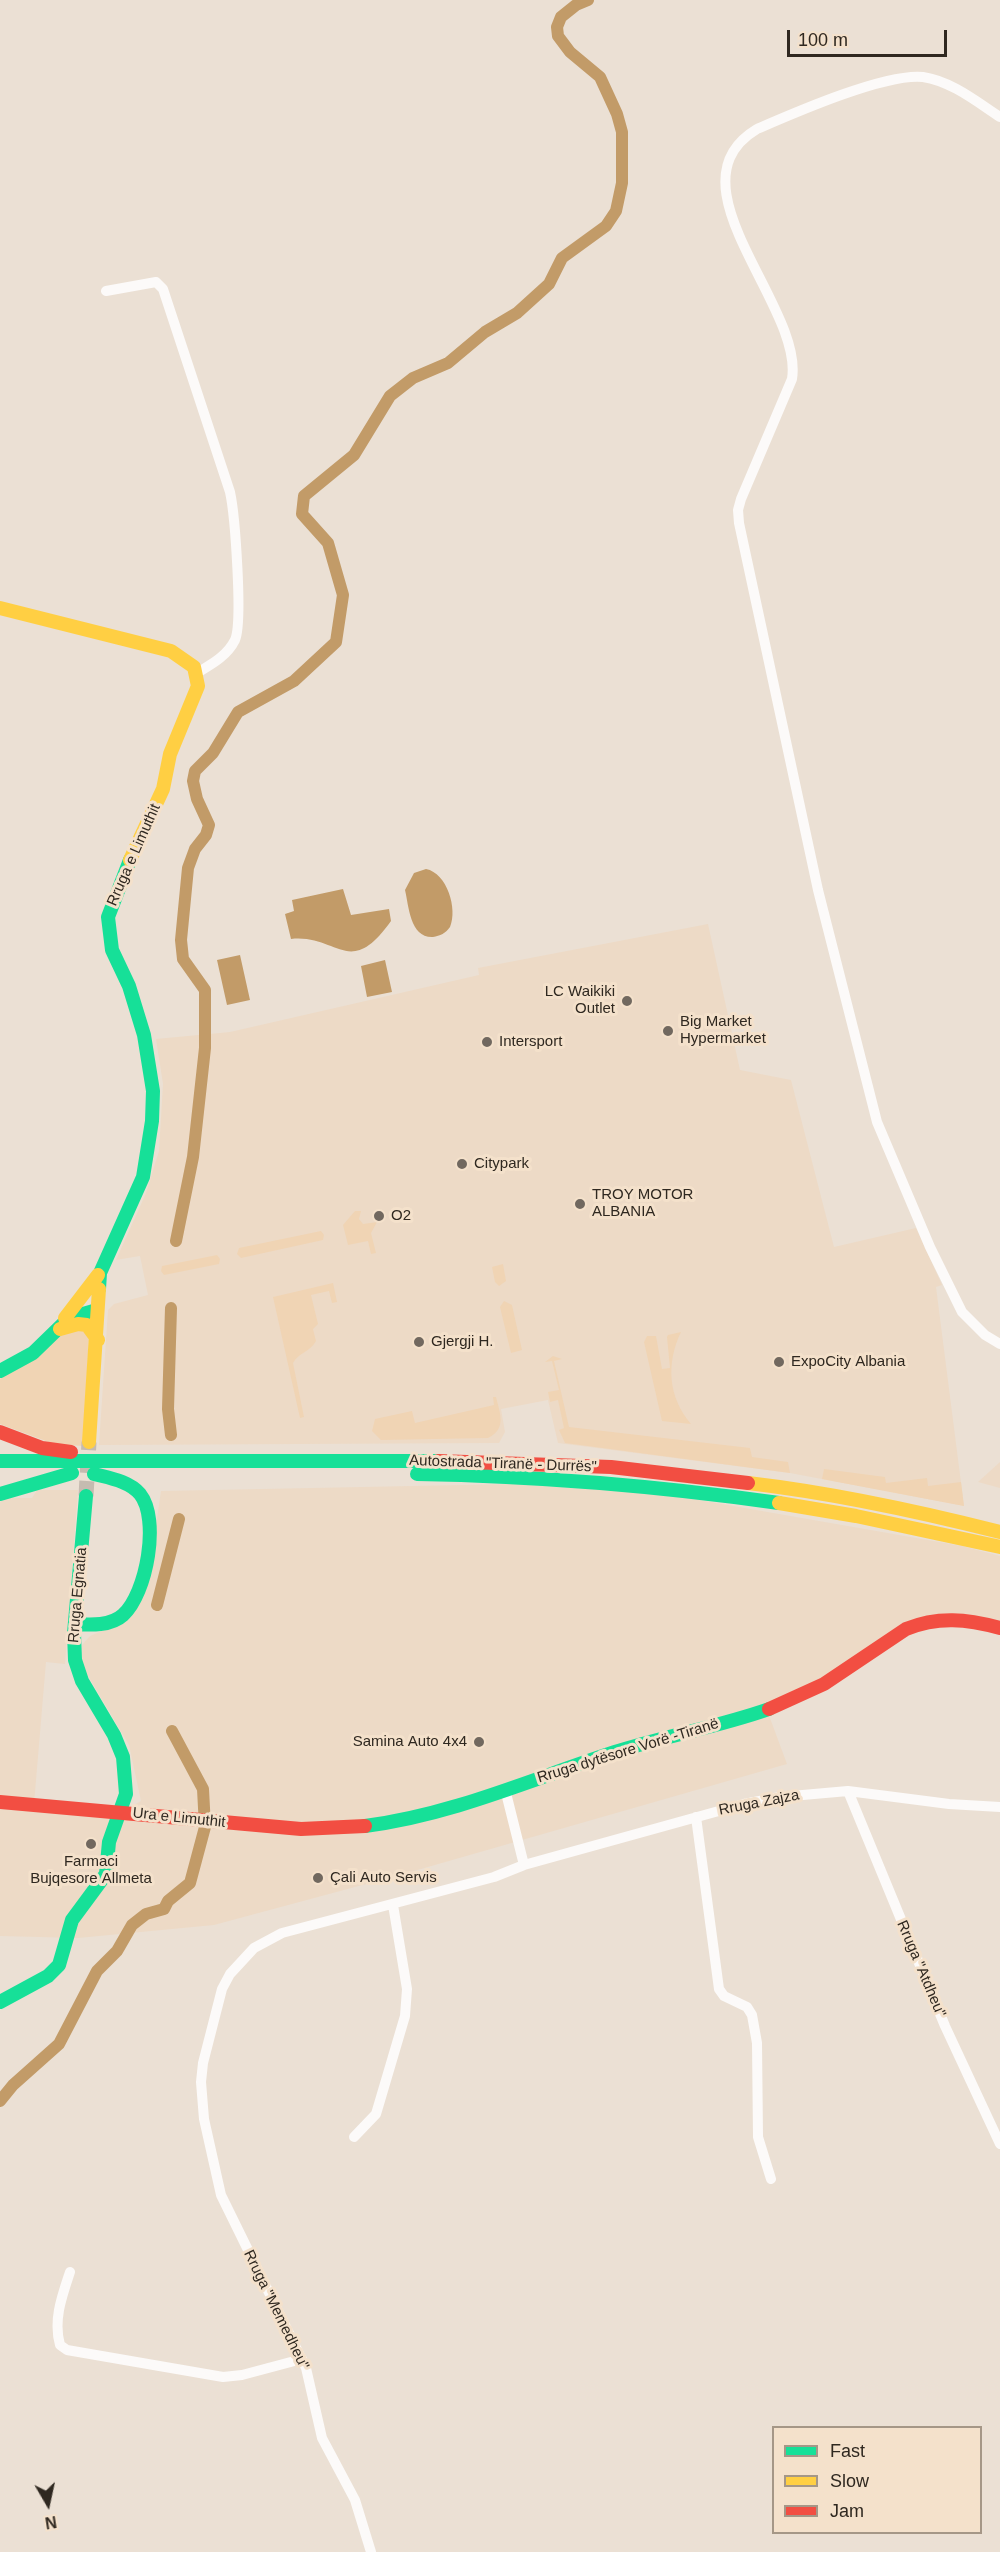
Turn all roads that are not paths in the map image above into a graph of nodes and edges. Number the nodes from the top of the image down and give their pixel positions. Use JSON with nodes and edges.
{"nodes":[{"id":1,"x":1000,"y":117,"type":"edge"},
{"id":2,"x":106,"y":291,"type":"dead end"},
{"id":3,"x":0,"y":608,"type":"edge"},
{"id":4,"x":197,"y":673,"type":"junction"},
{"id":5,"x":100,"y":1273,"type":"junction"},
{"id":6,"x":97,"y":1310,"type":"junction"},
{"id":7,"x":63,"y":1321,"type":"junction"},
{"id":8,"x":48,"y":1339,"type":"junction"},
{"id":9,"x":98,"y":1340,"type":"junction"},
{"id":10,"x":1000,"y":1344,"type":"edge"},
{"id":11,"x":2,"y":1371,"type":"edge"},
{"id":12,"x":0,"y":1432,"type":"edge"},
{"id":13,"x":89,"y":1442,"type":"tunnel mouth"},
{"id":14,"x":0,"y":1461,"type":"edge"},
{"id":15,"x":163,"y":1462,"type":"junction"},
{"id":16,"x":72,"y":1473,"type":"junction"},
{"id":17,"x":0,"y":1474,"type":"edge"},
{"id":18,"x":94,"y":1474,"type":"junction"},
{"id":19,"x":0,"y":1494,"type":"edge"},
{"id":20,"x":87,"y":1496,"type":"tunnel mouth"},
{"id":21,"x":1000,"y":1530,"type":"edge"},
{"id":22,"x":1000,"y":1547,"type":"edge"},
{"id":23,"x":75,"y":1623,"type":"junction"},
{"id":24,"x":1000,"y":1628,"type":"edge"},
{"id":25,"x":505,"y":1789,"type":"junction"},
{"id":26,"x":848,"y":1791,"type":"junction"},
{"id":27,"x":0,"y":1802,"type":"edge"},
{"id":28,"x":1000,"y":1808,"type":"edge"},
{"id":29,"x":121,"y":1812,"type":"junction"},
{"id":30,"x":696,"y":1817,"type":"junction"},
{"id":31,"x":237,"y":1824,"type":"joint"},
{"id":32,"x":524,"y":1865,"type":"junction"},
{"id":33,"x":393,"y":1905,"type":"junction"},
{"id":34,"x":0,"y":2002,"type":"edge"},
{"id":35,"x":354,"y":2137,"type":"dead end"},
{"id":36,"x":1000,"y":2144,"type":"edge"},
{"id":37,"x":771,"y":2179,"type":"dead end"},
{"id":38,"x":70,"y":2272,"type":"dead end"},
{"id":39,"x":302,"y":2359,"type":"junction"},
{"id":40,"x":371,"y":2552,"type":"edge"}],
"edges":[{"from":1,"to":10,"type":"street"},
{"from":2,"to":4,"type":"street"},
{"from":3,"to":4,"type":"main road"},
{"from":4,"to":5,"type":"main road","name":"Rruga e Limuthit"},
{"from":5,"to":6,"type":"main road","name":"Rruga e Limuthit"},
{"from":5,"to":7,"type":"main road"},
{"from":6,"to":7,"type":"main road"},
{"from":6,"to":9,"type":"main road"},
{"from":7,"to":8,"type":"main road"},
{"from":8,"to":9,"type":"main road"},
{"from":8,"to":11,"type":"main road"},
{"from":9,"to":13,"type":"main road"},
{"from":12,"to":15,"type":"main road"},
{"from":14,"to":15,"type":"main road","name":"Autostrada \"Tiranë - Durrës\""},
{"from":15,"to":21,"type":"main road","name":"Autostrada \"Tiranë - Durrës\""},
{"from":16,"to":17,"type":"main road","name":"Autostrada \"Tiranë - Durrës\""},
{"from":16,"to":18,"type":"main road","name":"Autostrada \"Tiranë - Durrës\""},
{"from":16,"to":19,"type":"main road"},
{"from":18,"to":22,"type":"main road","name":"Autostrada \"Tiranë - Durrës\""},
{"from":18,"to":23,"type":"main road"},
{"from":20,"to":23,"type":"main road","name":"Rruga Egnatia"},
{"from":23,"to":29,"type":"main road","name":"Rruga Egnatia"},
{"from":24,"to":25,"type":"main road","name":"Rruga dytësore Vorë -Tiranë"},
{"from":25,"to":31,"type":"main road","name":"Rruga dytësore Vorë -Tiranë"},
{"from":25,"to":32,"type":"street"},
{"from":26,"to":28,"type":"street","name":"Rruga Zajza"},
{"from":26,"to":30,"type":"street","name":"Rruga Zajza"},
{"from":26,"to":36,"type":"street","name":"Rruga \"Atdheu\""},
{"from":27,"to":29,"type":"main road"},
{"from":29,"to":31,"type":"main road","name":"Ura e Limuthit"},
{"from":29,"to":34,"type":"main road","name":"Rruga Egnatia"},
{"from":30,"to":32,"type":"street","name":"Rruga Zajza"},
{"from":30,"to":37,"type":"street"},
{"from":32,"to":33,"type":"street","name":"Rruga Zajza"},
{"from":33,"to":35,"type":"street"},
{"from":33,"to":39,"type":"street","name":"Rruga \"Memedheu\""},
{"from":38,"to":39,"type":"street"},
{"from":39,"to":40,"type":"street","name":"Rruga \"Memedheu\""}]}
